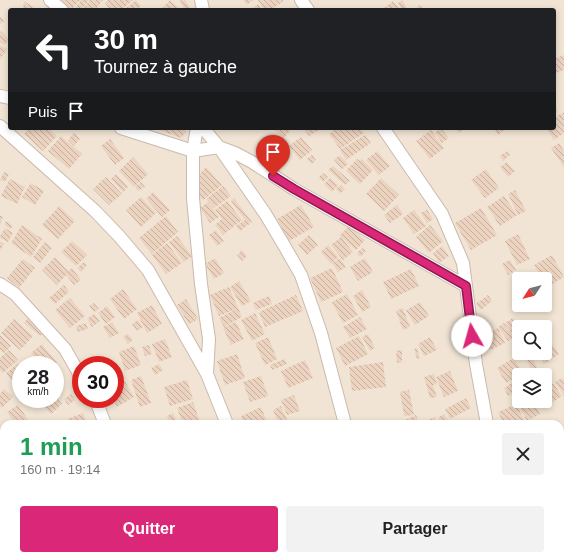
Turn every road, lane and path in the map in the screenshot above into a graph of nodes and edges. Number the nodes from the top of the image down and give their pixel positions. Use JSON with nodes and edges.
{"nodes":[{"id":1,"x":50,"y":0,"type":"edge"},
{"id":2,"x":60,"y":8,"type":"edge"},
{"id":3,"x":0,"y":126,"type":"edge"},
{"id":4,"x":127,"y":130,"type":"edge"},
{"id":5,"x":197,"y":130,"type":"edge"},
{"id":6,"x":205,"y":130,"type":"edge"},
{"id":7,"x":384,"y":130,"type":"edge"},
{"id":8,"x":219,"y":147,"type":"junction"},
{"id":9,"x":193,"y":151,"type":"junction"},
{"id":10,"x":0,"y":284,"type":"edge"},
{"id":11,"x":466,"y":286,"type":"junction"},
{"id":12,"x":72,"y":362,"type":"edge"},
{"id":13,"x":207,"y":374,"type":"junction"},
{"id":14,"x":99,"y":408,"type":"edge"},
{"id":15,"x":103,"y":420,"type":"edge"},
{"id":16,"x":225,"y":420,"type":"edge"},
{"id":17,"x":344,"y":420,"type":"edge"},
{"id":18,"x":486,"y":420,"type":"edge"}],
"edges":[{"from":1,"to":2,"type":"street"},
{"from":3,"to":13,"type":"street"},
{"from":4,"to":9,"type":"street"},
{"from":5,"to":9,"type":"street"},
{"from":6,"to":8,"type":"street"},
{"from":7,"to":11,"type":"street"},
{"from":8,"to":9,"type":"street"},
{"from":8,"to":11,"type":"street"},
{"from":8,"to":17,"type":"street"},
{"from":9,"to":13,"type":"street"},
{"from":10,"to":12,"type":"street"},
{"from":11,"to":18,"type":"street"},
{"from":13,"to":16,"type":"street"},
{"from":14,"to":15,"type":"street"}]}
